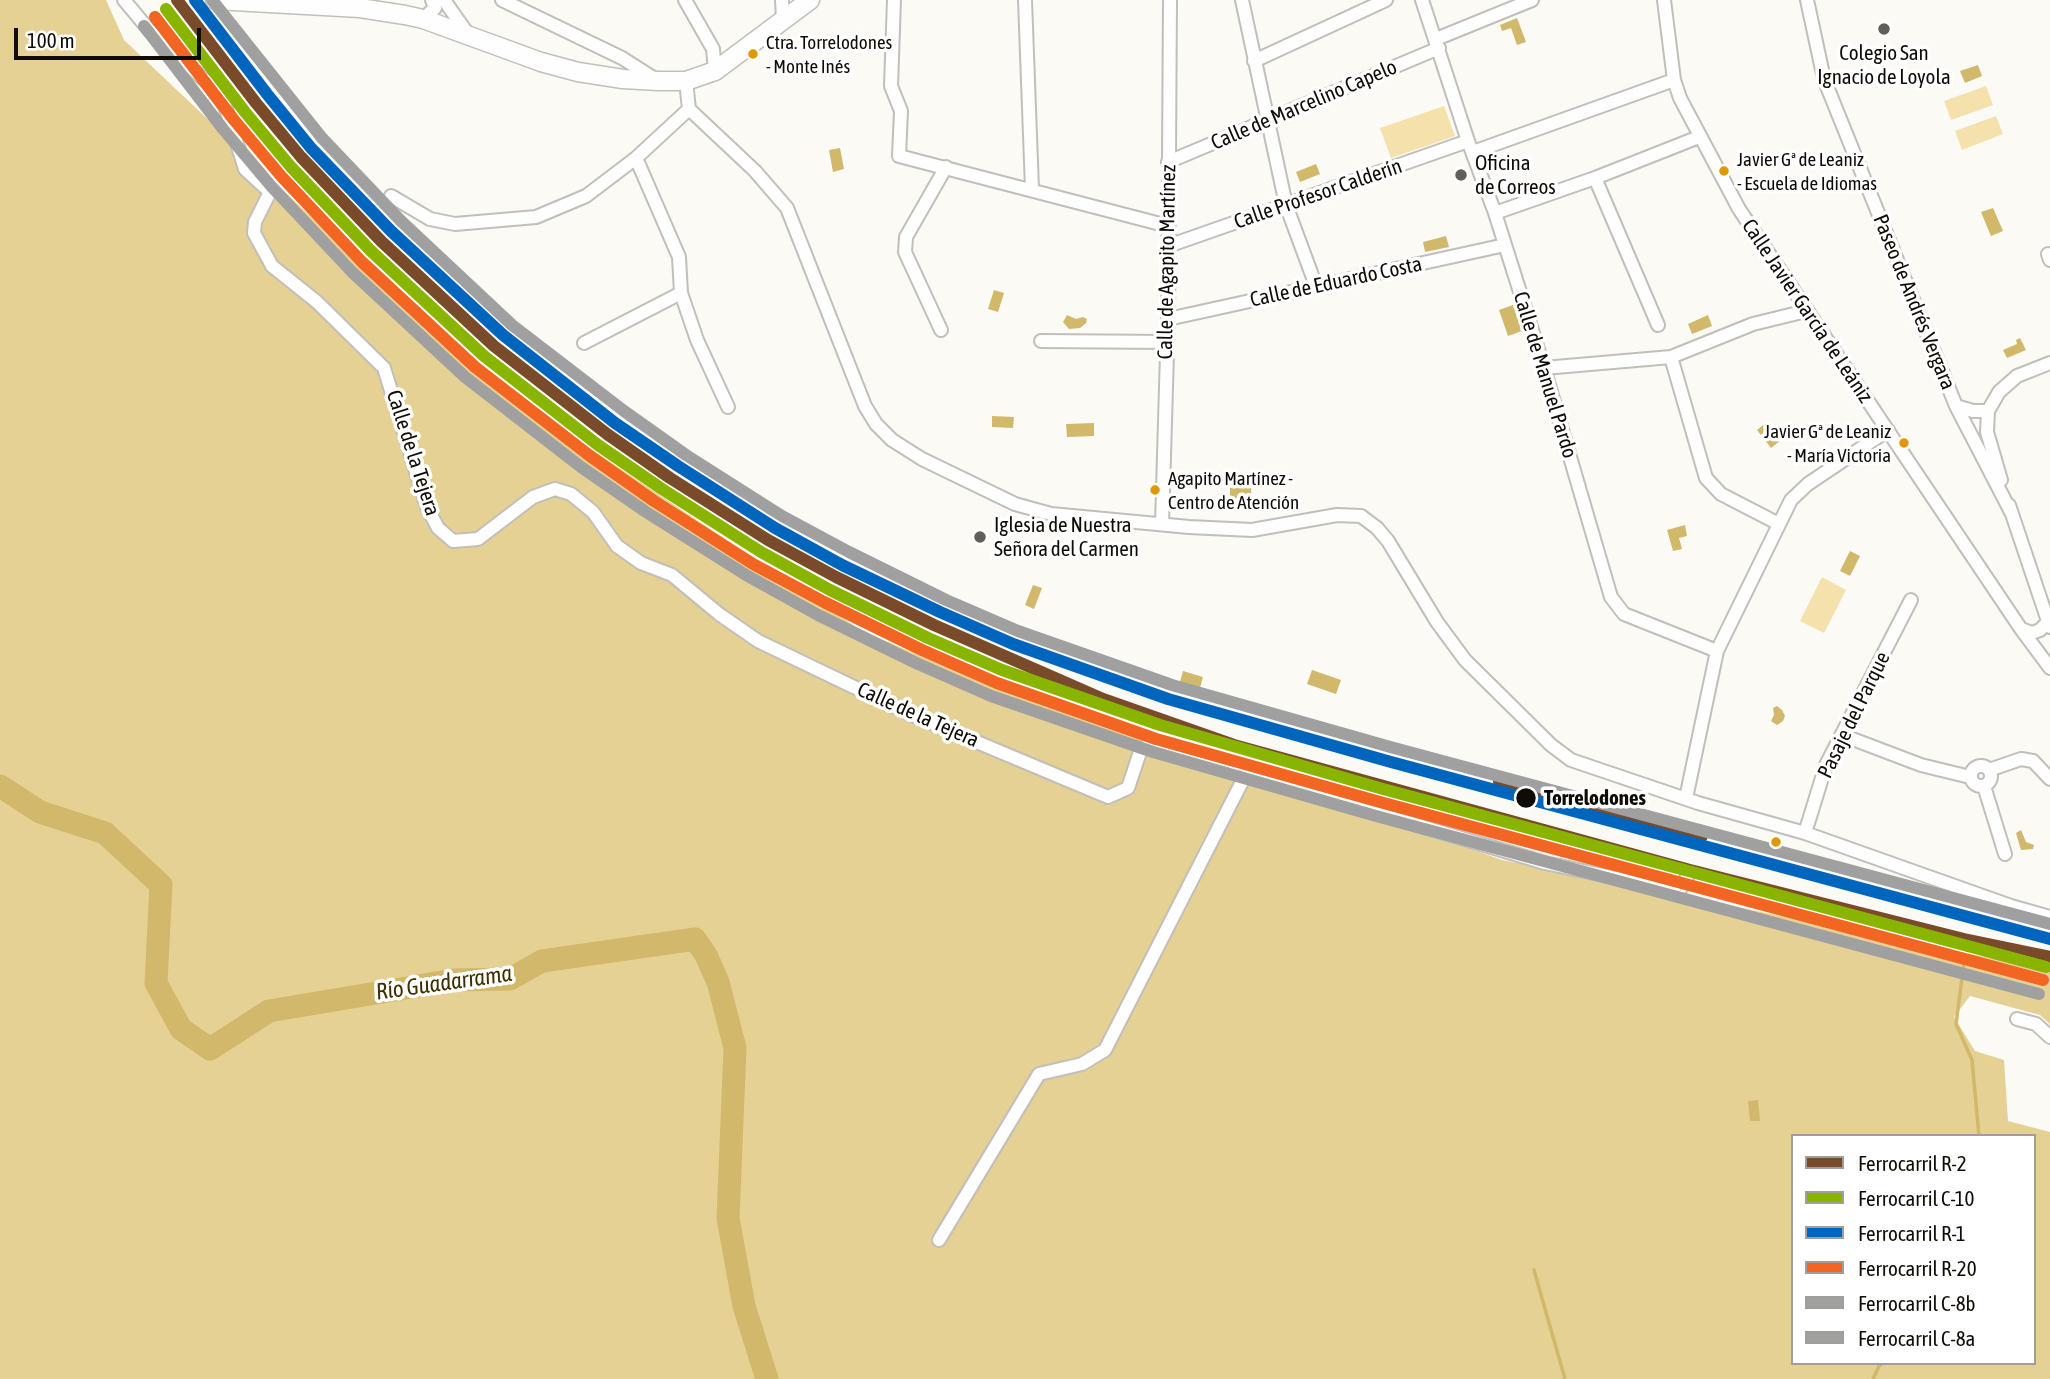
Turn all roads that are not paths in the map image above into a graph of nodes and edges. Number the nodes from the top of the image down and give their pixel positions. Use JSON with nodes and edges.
{"nodes":[{"id":1,"x":124,"y":0,"type":"edge"},
{"id":2,"x":215,"y":0,"type":"edge"},
{"id":3,"x":432,"y":0,"type":"edge"},
{"id":4,"x":444,"y":0,"type":"edge"},
{"id":5,"x":502,"y":0,"type":"edge"},
{"id":6,"x":685,"y":0,"type":"edge"},
{"id":7,"x":782,"y":0,"type":"edge"},
{"id":8,"x":810,"y":0,"type":"edge"},
{"id":9,"x":894,"y":0,"type":"edge"},
{"id":10,"x":1025,"y":0,"type":"edge"},
{"id":11,"x":1170,"y":0,"type":"edge"},
{"id":12,"x":1242,"y":0,"type":"edge"},
{"id":13,"x":1386,"y":0,"type":"edge"},
{"id":14,"x":1422,"y":0,"type":"edge"},
{"id":15,"x":1532,"y":0,"type":"edge"},
{"id":16,"x":1664,"y":0,"type":"edge"},
{"id":17,"x":1807,"y":0,"type":"edge"},
{"id":18,"x":234,"y":2,"type":"edge"},
{"id":19,"x":423,"y":19,"type":"junction"},
{"id":20,"x":783,"y":19,"type":"junction"},
{"id":21,"x":471,"y":37,"type":"junction"},
{"id":22,"x":1437,"y":43,"type":"junction"},
{"id":23,"x":1254,"y":61,"type":"junction"},
{"id":24,"x":715,"y":71,"type":"junction"},
{"id":25,"x":1674,"y":80,"type":"junction"},
{"id":26,"x":658,"y":81,"type":"junction"},
{"id":27,"x":686,"y":81,"type":"junction"},
{"id":28,"x":689,"y":109,"type":"junction"},
{"id":29,"x":1266,"y":121,"type":"junction"},
{"id":30,"x":1699,"y":137,"type":"junction"},
{"id":31,"x":1471,"y":146,"type":"junction"},
{"id":32,"x":636,"y":158,"type":"junction"},
{"id":33,"x":1168,"y":162,"type":"junction"},
{"id":34,"x":946,"y":167,"type":"junction"},
{"id":35,"x":1595,"y":178,"type":"junction"},
{"id":36,"x":1032,"y":189,"type":"junction"},
{"id":37,"x":391,"y":196,"type":"dead end"},
{"id":38,"x":1286,"y":205,"type":"junction"},
{"id":39,"x":1495,"y":213,"type":"junction"},
{"id":40,"x":1168,"y":226,"type":"junction"},
{"id":41,"x":1505,"y":244,"type":"junction"},
{"id":42,"x":1168,"y":246,"type":"junction"},
{"id":43,"x":1316,"y":286,"type":"junction"},
{"id":44,"x":681,"y":293,"type":"junction"},
{"id":45,"x":1804,"y":309,"type":"junction"},
{"id":46,"x":1168,"y":319,"type":"junction"},
{"id":47,"x":1658,"y":326,"type":"dead end"},
{"id":48,"x":940,"y":330,"type":"dead end"},
{"id":49,"x":1041,"y":341,"type":"dead end"},
{"id":50,"x":1167,"y":342,"type":"junction"},
{"id":51,"x":584,"y":343,"type":"dead end"},
{"id":52,"x":1671,"y":357,"type":"junction"},
{"id":53,"x":2050,"y":363,"type":"edge"},
{"id":54,"x":1544,"y":368,"type":"junction"},
{"id":55,"x":1956,"y":406,"type":"junction"},
{"id":56,"x":728,"y":407,"type":"dead end"},
{"id":57,"x":1988,"y":411,"type":"junction"},
{"id":58,"x":1888,"y":430,"type":"junction"},
{"id":59,"x":2011,"y":512,"type":"junction"},
{"id":60,"x":1162,"y":524,"type":"junction"},
{"id":61,"x":1779,"y":524,"type":"junction"},
{"id":62,"x":1911,"y":600,"type":"dead end"},
{"id":63,"x":2049,"y":624,"type":"edge"},
{"id":64,"x":2021,"y":629,"type":"junction"},
{"id":65,"x":1717,"y":651,"type":"junction"},
{"id":66,"x":2050,"y":668,"type":"edge"},
{"id":67,"x":1842,"y":735,"type":"junction"},
{"id":68,"x":1989,"y":770,"type":"junction"},
{"id":69,"x":1246,"y":774,"type":"junction"},
{"id":70,"x":1970,"y":777,"type":"junction"},
{"id":71,"x":2050,"y":779,"type":"edge"},
{"id":72,"x":1984,"y":786,"type":"junction"},
{"id":73,"x":1686,"y":798,"type":"junction"},
{"id":74,"x":1805,"y":833,"type":"junction"},
{"id":75,"x":2006,"y":854,"type":"dead end"},
{"id":76,"x":1687,"y":877,"type":"dead end"},
{"id":77,"x":2050,"y":916,"type":"edge"},
{"id":78,"x":2017,"y":1018,"type":"dead end"},
{"id":79,"x":2050,"y":1037,"type":"edge"},
{"id":80,"x":939,"y":1240,"type":"dead end"}],
"edges":[{"from":1,"to":69,"type":"street","name":"Calle de la Tejera"},
{"from":2,"to":18,"type":"main road"},
{"from":3,"to":19,"type":"street"},
{"from":4,"to":21,"type":"street"},
{"from":5,"to":26,"type":"street"},
{"from":6,"to":24,"type":"street"},
{"from":7,"to":20,"type":"street"},
{"from":8,"to":20,"type":"main road"},
{"from":9,"to":34,"type":"street"},
{"from":10,"to":36,"type":"street"},
{"from":11,"to":33,"type":"street","name":"Calle de Agapito Martínez"},
{"from":12,"to":23,"type":"street"},
{"from":13,"to":23,"type":"street"},
{"from":14,"to":22,"type":"street","name":"Calle de Manuel Pardo"},
{"from":15,"to":22,"type":"street"},
{"from":16,"to":25,"type":"street","name":"Calle Javier García de Leániz"},
{"from":17,"to":55,"type":"street","name":"Paseo de Andrés Vergara"},
{"from":18,"to":19,"type":"main road"},
{"from":19,"to":21,"type":"main road"},
{"from":20,"to":24,"type":"main road"},
{"from":21,"to":26,"type":"main road"},
{"from":22,"to":29,"type":"street","name":"Calle de Marcelino Capelo"},
{"from":22,"to":31,"type":"street","name":"Calle de Manuel Pardo"},
{"from":23,"to":29,"type":"street"},
{"from":24,"to":27,"type":"main road"},
{"from":25,"to":30,"type":"street","name":"Calle Javier García de Leániz"},
{"from":25,"to":31,"type":"street","name":"Calle Profesor Calderín"},
{"from":26,"to":27,"type":"main road"},
{"from":27,"to":28,"type":"street"},
{"from":28,"to":32,"type":"street"},
{"from":28,"to":60,"type":"street"},
{"from":29,"to":33,"type":"street","name":"Calle de Marcelino Capelo"},
{"from":29,"to":38,"type":"street"},
{"from":30,"to":35,"type":"street"},
{"from":30,"to":45,"type":"street","name":"Calle Javier García de Leániz"},
{"from":31,"to":38,"type":"street","name":"Calle Profesor Calderín"},
{"from":31,"to":39,"type":"street","name":"Calle de Manuel Pardo"},
{"from":32,"to":37,"type":"street"},
{"from":32,"to":44,"type":"street"},
{"from":33,"to":40,"type":"street","name":"Calle de Agapito Martínez"},
{"from":34,"to":36,"type":"street"},
{"from":34,"to":48,"type":"street"},
{"from":35,"to":39,"type":"street"},
{"from":35,"to":47,"type":"street"},
{"from":36,"to":40,"type":"street"},
{"from":38,"to":42,"type":"street","name":"Calle Profesor Calderín"},
{"from":38,"to":43,"type":"street"},
{"from":39,"to":41,"type":"street","name":"Calle de Manuel Pardo"},
{"from":40,"to":42,"type":"street","name":"Calle de Agapito Martínez"},
{"from":41,"to":43,"type":"street","name":"Calle de Eduardo Costa"},
{"from":41,"to":54,"type":"street","name":"Calle de Manuel Pardo"},
{"from":42,"to":46,"type":"street","name":"Calle de Agapito Martínez"},
{"from":43,"to":46,"type":"street","name":"Calle de Eduardo Costa"},
{"from":44,"to":51,"type":"street"},
{"from":44,"to":56,"type":"street"},
{"from":45,"to":52,"type":"street"},
{"from":45,"to":58,"type":"street","name":"Calle Javier García de Leániz"},
{"from":46,"to":50,"type":"street","name":"Calle de Agapito Martínez"},
{"from":49,"to":50,"type":"street"},
{"from":50,"to":60,"type":"street","name":"Calle de Agapito Martínez"},
{"from":52,"to":54,"type":"street"},
{"from":52,"to":61,"type":"street"},
{"from":53,"to":57,"type":"street"},
{"from":54,"to":65,"type":"street","name":"Calle de Manuel Pardo"},
{"from":55,"to":57,"type":"street","name":"Paseo de Andrés Vergara"},
{"from":55,"to":59,"type":"street","name":"Paseo de Andrés Vergara"},
{"from":57,"to":59,"type":"street"},
{"from":58,"to":61,"type":"street"},
{"from":58,"to":64,"type":"street","name":"Calle Javier García de Leániz"},
{"from":59,"to":63,"type":"street"},
{"from":60,"to":73,"type":"street"},
{"from":61,"to":65,"type":"street"},
{"from":62,"to":67,"type":"street","name":"Pasaje del Parque"},
{"from":63,"to":64,"type":"street"},
{"from":64,"to":66,"type":"street","name":"Calle Javier García de Leániz"},
{"from":65,"to":73,"type":"street"},
{"from":67,"to":70,"type":"street"},
{"from":67,"to":74,"type":"street","name":"Pasaje del Parque"},
{"from":68,"to":70,"type":"street"},
{"from":68,"to":71,"type":"street"},
{"from":68,"to":72,"type":"street"},
{"from":69,"to":76,"type":"street","name":"Calle de la Tejera"},
{"from":69,"to":80,"type":"street"},
{"from":70,"to":72,"type":"street"},
{"from":72,"to":75,"type":"street"},
{"from":73,"to":74,"type":"street"},
{"from":74,"to":77,"type":"street"},
{"from":78,"to":79,"type":"street"}]}
